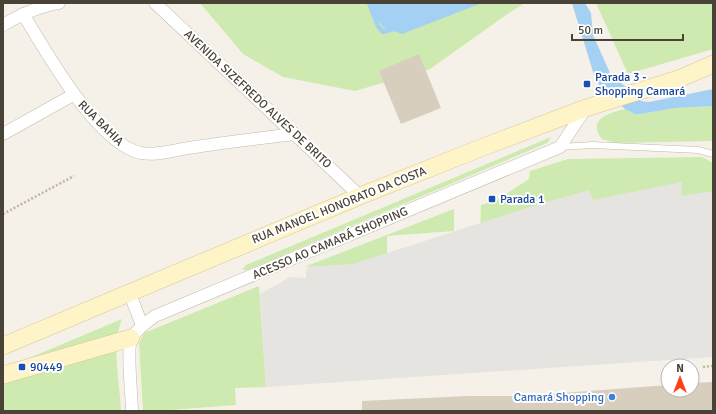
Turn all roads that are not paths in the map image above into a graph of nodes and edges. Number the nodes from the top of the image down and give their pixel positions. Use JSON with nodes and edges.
{"nodes":[{"id":1,"x":59,"y":3,"type":"edge"},
{"id":2,"x":155,"y":3,"type":"edge"},
{"id":3,"x":23,"y":14,"type":"junction"},
{"id":4,"x":3,"y":25,"type":"edge"},
{"id":5,"x":713,"y":64,"type":"edge"},
{"id":6,"x":713,"y":74,"type":"edge"},
{"id":7,"x":681,"y":78,"type":"junction"},
{"id":8,"x":73,"y":94,"type":"junction"},
{"id":9,"x":586,"y":108,"type":"junction"},
{"id":10,"x":3,"y":134,"type":"edge"},
{"id":11,"x":295,"y":134,"type":"junction"},
{"id":12,"x":560,"y":147,"type":"junction"},
{"id":13,"x":713,"y":154,"type":"edge"},
{"id":14,"x":360,"y":196,"type":"junction"},
{"id":15,"x":129,"y":292,"type":"junction"},
{"id":16,"x":142,"y":325,"type":"junction"},
{"id":17,"x":131,"y":338,"type":"junction"},
{"id":18,"x":3,"y":346,"type":"edge"},
{"id":19,"x":3,"y":375,"type":"edge"},
{"id":20,"x":132,"y":411,"type":"edge"}],
"edges":[{"from":1,"to":3,"type":"street"},
{"from":2,"to":11,"type":"street","name":"AVENIDA SIZEFREDO ALVES DE BRITO"},
{"from":3,"to":4,"type":"street"},
{"from":3,"to":8,"type":"street","name":"RUA BAHIA"},
{"from":5,"to":7,"type":"street","name":"RUA MANOEL HONORATO DA COSTA"},
{"from":6,"to":7,"type":"street","name":"RUA MANOEL HONORATO DA COSTA"},
{"from":7,"to":9,"type":"street","name":"RUA MANOEL HONORATO DA COSTA"},
{"from":8,"to":10,"type":"street"},
{"from":8,"to":11,"type":"street","name":"RUA BAHIA"},
{"from":9,"to":12,"type":"street"},
{"from":9,"to":14,"type":"street","name":"RUA MANOEL HONORATO DA COSTA"},
{"from":11,"to":14,"type":"street","name":"AVENIDA SIZEFREDO ALVES DE BRITO"},
{"from":12,"to":13,"type":"lane"},
{"from":12,"to":16,"type":"street","name":"ACESSO AO CAMARÁ SHOPPING"},
{"from":14,"to":15,"type":"street","name":"RUA MANOEL HONORATO DA COSTA"},
{"from":15,"to":16,"type":"street"},
{"from":15,"to":18,"type":"street","name":"RUA MANOEL HONORATO DA COSTA"},
{"from":16,"to":17,"type":"street","name":"ACESSO AO CAMARÁ SHOPPING"},
{"from":17,"to":19,"type":"street"},
{"from":17,"to":20,"type":"street"}]}
